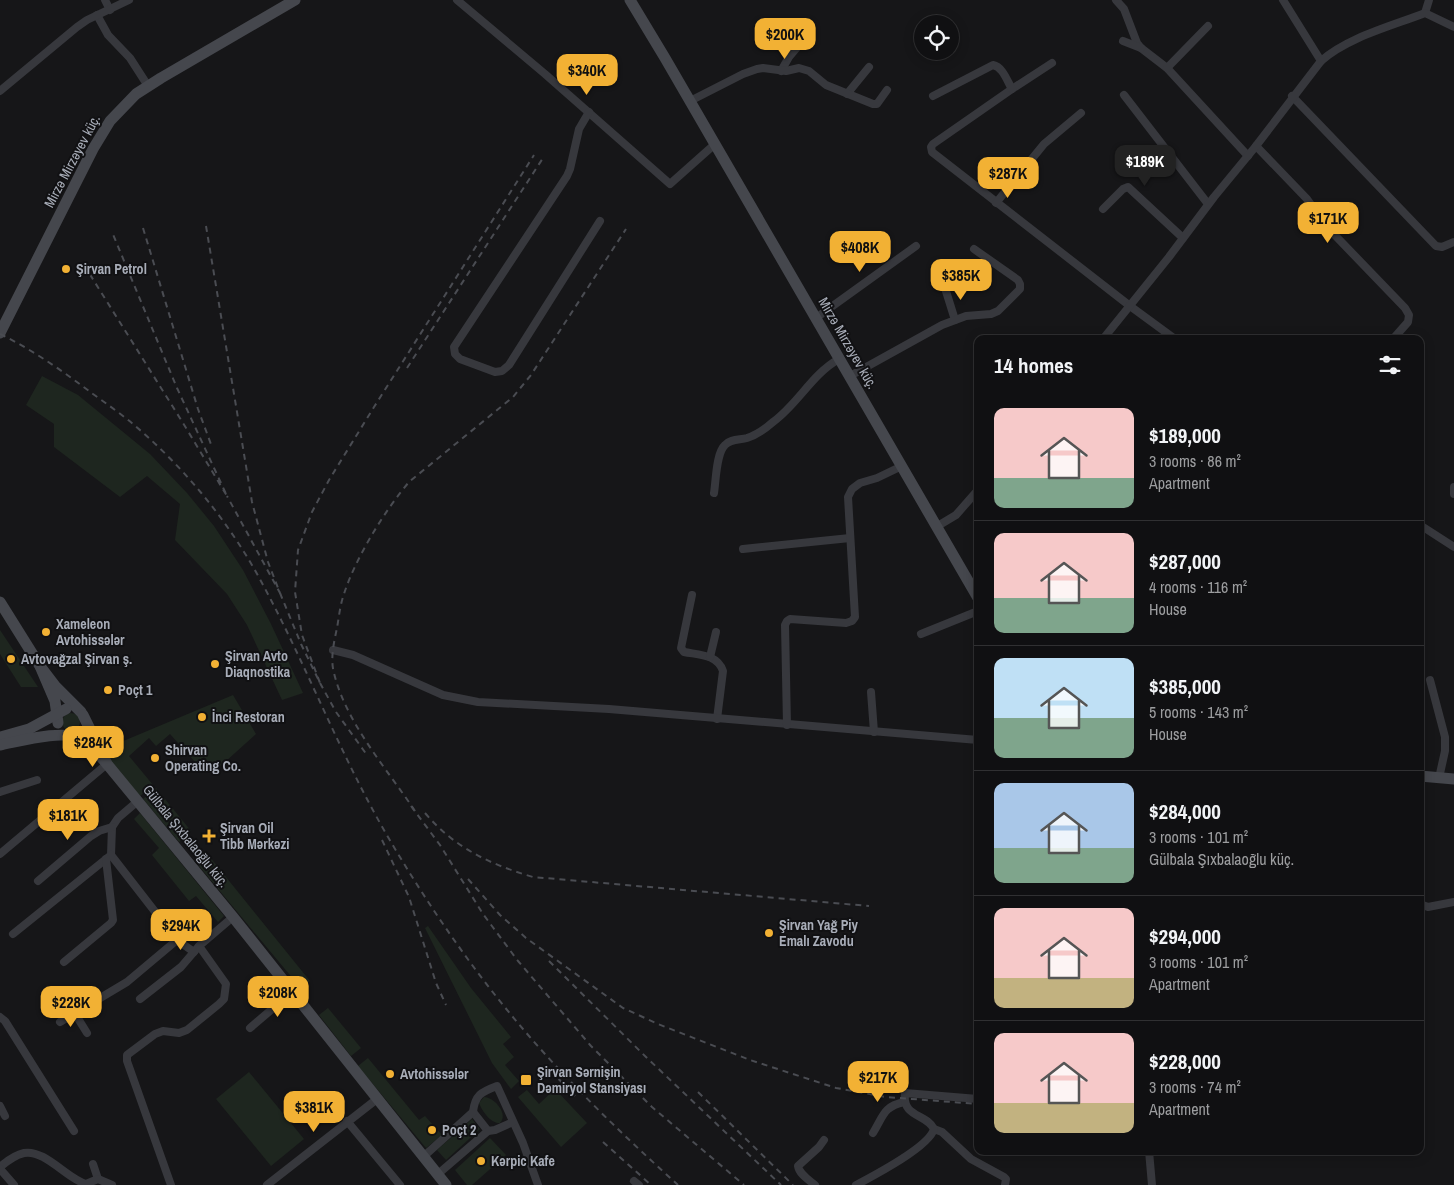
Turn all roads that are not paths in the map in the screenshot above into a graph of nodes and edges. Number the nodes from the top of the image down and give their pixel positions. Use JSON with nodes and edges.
{"nodes":[{"id":1,"x":105,"y":0,"type":"edge"},
{"id":2,"x":129,"y":0,"type":"edge"},
{"id":3,"x":295,"y":0,"type":"edge"},
{"id":4,"x":457,"y":0,"type":"edge"},
{"id":5,"x":630,"y":0,"type":"edge"},
{"id":6,"x":1116,"y":0,"type":"edge"},
{"id":7,"x":1284,"y":0,"type":"edge"},
{"id":8,"x":1429,"y":0,"type":"edge"},
{"id":9,"x":110,"y":10,"type":"junction"},
{"id":10,"x":1426,"y":13,"type":"junction"},
{"id":11,"x":97,"y":15,"type":"junction"},
{"id":12,"x":1208,"y":26,"type":"dead end"},
{"id":13,"x":1454,"y":27,"type":"edge"},
{"id":14,"x":811,"y":31,"type":"dead end"},
{"id":15,"x":1123,"y":40,"type":"dead end"},
{"id":16,"x":1141,"y":48,"type":"junction"},
{"id":17,"x":1321,"y":61,"type":"junction"},
{"id":18,"x":1052,"y":63,"type":"dead end"},
{"id":19,"x":869,"y":67,"type":"dead end"},
{"id":20,"x":1167,"y":68,"type":"junction"},
{"id":21,"x":781,"y":71,"type":"junction"},
{"id":22,"x":148,"y":86,"type":"junction"},
{"id":23,"x":1012,"y":89,"type":"junction"},
{"id":24,"x":888,"y":90,"type":"dead end"},
{"id":25,"x":0,"y":91,"type":"edge"},
{"id":26,"x":847,"y":94,"type":"junction"},
{"id":27,"x":933,"y":96,"type":"dead end"},
{"id":28,"x":1124,"y":96,"type":"dead end"},
{"id":29,"x":1292,"y":96,"type":"junction"},
{"id":30,"x":690,"y":101,"type":"junction"},
{"id":31,"x":589,"y":112,"type":"junction"},
{"id":32,"x":1081,"y":113,"type":"dead end"},
{"id":33,"x":715,"y":144,"type":"junction"},
{"id":34,"x":1256,"y":146,"type":"junction"},
{"id":35,"x":1248,"y":156,"type":"junction"},
{"id":36,"x":996,"y":203,"type":"junction"},
{"id":37,"x":1208,"y":204,"type":"junction"},
{"id":38,"x":1103,"y":209,"type":"dead end"},
{"id":39,"x":600,"y":221,"type":"dead end"},
{"id":40,"x":1183,"y":238,"type":"junction"},
{"id":41,"x":1454,"y":242,"type":"edge"},
{"id":42,"x":916,"y":246,"type":"dead end"},
{"id":43,"x":974,"y":249,"type":"dead end"},
{"id":44,"x":945,"y":288,"type":"dead end"},
{"id":45,"x":1130,"y":306,"type":"junction"},
{"id":46,"x":816,"y":318,"type":"junction"},
{"id":47,"x":955,"y":320,"type":"junction"},
{"id":48,"x":0,"y":333,"type":"edge"},
{"id":49,"x":1106,"y":335,"type":"edge"},
{"id":50,"x":1170,"y":335,"type":"edge"},
{"id":51,"x":1397,"y":335,"type":"edge"},
{"id":52,"x":840,"y":359,"type":"junction"},
{"id":53,"x":850,"y":376,"type":"junction"},
{"id":54,"x":902,"y":466,"type":"junction"},
{"id":55,"x":1454,"y":487,"type":"edge"},
{"id":56,"x":714,"y":493,"type":"dead end"},
{"id":57,"x":1454,"y":494,"type":"edge"},
{"id":58,"x":974,"y":495,"type":"edge"},
{"id":59,"x":936,"y":526,"type":"junction"},
{"id":60,"x":1424,"y":528,"type":"edge"},
{"id":61,"x":850,"y":538,"type":"junction"},
{"id":62,"x":1454,"y":547,"type":"edge"},
{"id":63,"x":743,"y":549,"type":"dead end"},
{"id":64,"x":974,"y":591,"type":"edge"},
{"id":65,"x":692,"y":595,"type":"dead end"},
{"id":66,"x":0,"y":602,"type":"edge"},
{"id":67,"x":974,"y":613,"type":"edge"},
{"id":68,"x":716,"y":632,"type":"dead end"},
{"id":69,"x":921,"y":634,"type":"dead end"},
{"id":70,"x":333,"y":650,"type":"dead end"},
{"id":71,"x":710,"y":658,"type":"junction"},
{"id":72,"x":40,"y":666,"type":"junction"},
{"id":73,"x":1430,"y":680,"type":"dead end"},
{"id":74,"x":871,"y":692,"type":"dead end"},
{"id":75,"x":82,"y":713,"type":"junction"},
{"id":76,"x":60,"y":715,"type":"junction"},
{"id":77,"x":717,"y":718,"type":"junction"},
{"id":78,"x":787,"y":724,"type":"junction"},
{"id":79,"x":874,"y":732,"type":"junction"},
{"id":80,"x":71,"y":735,"type":"junction"},
{"id":81,"x":0,"y":737,"type":"edge"},
{"id":82,"x":974,"y":740,"type":"edge"},
{"id":83,"x":0,"y":745,"type":"edge"},
{"id":84,"x":107,"y":764,"type":"junction"},
{"id":85,"x":1424,"y":776,"type":"edge"},
{"id":86,"x":1439,"y":778,"type":"junction"},
{"id":87,"x":1454,"y":779,"type":"edge"},
{"id":88,"x":37,"y":780,"type":"dead end"},
{"id":89,"x":0,"y":792,"type":"edge"},
{"id":90,"x":138,"y":801,"type":"junction"},
{"id":91,"x":112,"y":827,"type":"junction"},
{"id":92,"x":0,"y":854,"type":"edge"},
{"id":93,"x":109,"y":857,"type":"junction"},
{"id":94,"x":38,"y":881,"type":"dead end"},
{"id":95,"x":1454,"y":902,"type":"edge"},
{"id":96,"x":1424,"y":906,"type":"edge"},
{"id":97,"x":233,"y":917,"type":"junction"},
{"id":98,"x":13,"y":934,"type":"dead end"},
{"id":99,"x":177,"y":940,"type":"junction"},
{"id":100,"x":197,"y":949,"type":"junction"},
{"id":101,"x":64,"y":962,"type":"dead end"},
{"id":102,"x":292,"y":992,"type":"junction"},
{"id":103,"x":140,"y":999,"type":"dead end"},
{"id":104,"x":74,"y":1012,"type":"junction"},
{"id":105,"x":0,"y":1017,"type":"edge"},
{"id":106,"x":60,"y":1022,"type":"dead end"},
{"id":107,"x":250,"y":1028,"type":"dead end"},
{"id":108,"x":87,"y":1033,"type":"dead end"},
{"id":109,"x":377,"y":1099,"type":"junction"},
{"id":110,"x":974,"y":1099,"type":"edge"},
{"id":111,"x":904,"y":1102,"type":"junction"},
{"id":112,"x":0,"y":1106,"type":"edge"},
{"id":113,"x":473,"y":1112,"type":"junction"},
{"id":114,"x":5,"y":1116,"type":"dead end"},
{"id":115,"x":347,"y":1121,"type":"junction"},
{"id":116,"x":514,"y":1122,"type":"junction"},
{"id":117,"x":934,"y":1129,"type":"junction"},
{"id":118,"x":74,"y":1131,"type":"dead end"},
{"id":119,"x":488,"y":1131,"type":"junction"},
{"id":120,"x":873,"y":1133,"type":"dead end"},
{"id":121,"x":824,"y":1140,"type":"dead end"},
{"id":122,"x":1149,"y":1155,"type":"edge"},
{"id":123,"x":423,"y":1157,"type":"junction"},
{"id":124,"x":93,"y":1164,"type":"dead end"},
{"id":125,"x":0,"y":1168,"type":"edge"},
{"id":126,"x":438,"y":1174,"type":"junction"},
{"id":127,"x":98,"y":1179,"type":"junction"},
{"id":128,"x":270,"y":1184,"type":"edge"},
{"id":129,"x":14,"y":1185,"type":"edge"},
{"id":130,"x":112,"y":1185,"type":"edge"},
{"id":131,"x":171,"y":1185,"type":"edge"},
{"id":132,"x":400,"y":1185,"type":"edge"},
{"id":133,"x":446,"y":1185,"type":"edge"},
{"id":134,"x":538,"y":1185,"type":"edge"},
{"id":135,"x":815,"y":1185,"type":"edge"},
{"id":136,"x":856,"y":1185,"type":"edge"},
{"id":137,"x":1005,"y":1185,"type":"edge"},
{"id":138,"x":1152,"y":1185,"type":"edge"}],
"edges":[{"from":1,"to":9,"type":"street"},
{"from":2,"to":9,"type":"street"},
{"from":3,"to":22,"type":"main road","name":"Mirzə Mirzəyev küç."},
{"from":4,"to":31,"type":"street"},
{"from":5,"to":30,"type":"main road","name":"Mirzə Mirzəyev küç."},
{"from":6,"to":16,"type":"street"},
{"from":7,"to":17,"type":"street"},
{"from":8,"to":10,"type":"street"},
{"from":9,"to":11,"type":"street"},
{"from":10,"to":13,"type":"street"},
{"from":10,"to":17,"type":"street"},
{"from":11,"to":22,"type":"street"},
{"from":11,"to":25,"type":"street"},
{"from":12,"to":20,"type":"street"},
{"from":14,"to":21,"type":"street"},
{"from":15,"to":16,"type":"street"},
{"from":16,"to":20,"type":"street"},
{"from":17,"to":29,"type":"street"},
{"from":18,"to":23,"type":"street"},
{"from":19,"to":26,"type":"street"},
{"from":20,"to":35,"type":"street"},
{"from":21,"to":26,"type":"street"},
{"from":21,"to":30,"type":"street"},
{"from":22,"to":48,"type":"main road","name":"Mirzə Mirzəyev küç."},
{"from":23,"to":27,"type":"street"},
{"from":23,"to":36,"type":"street"},
{"from":24,"to":26,"type":"street"},
{"from":28,"to":37,"type":"street"},
{"from":29,"to":34,"type":"street"},
{"from":29,"to":41,"type":"street"},
{"from":30,"to":33,"type":"main road","name":"Mirzə Mirzəyev küç."},
{"from":31,"to":33,"type":"street"},
{"from":31,"to":39,"type":"street"},
{"from":32,"to":36,"type":"street"},
{"from":33,"to":46,"type":"main road","name":"Mirzə Mirzəyev küç."},
{"from":34,"to":35,"type":"street"},
{"from":34,"to":51,"type":"street"},
{"from":35,"to":37,"type":"street"},
{"from":36,"to":45,"type":"street"},
{"from":37,"to":40,"type":"street"},
{"from":38,"to":40,"type":"street"},
{"from":40,"to":45,"type":"street"},
{"from":42,"to":46,"type":"street"},
{"from":43,"to":47,"type":"street"},
{"from":44,"to":47,"type":"street"},
{"from":45,"to":49,"type":"street"},
{"from":45,"to":50,"type":"street"},
{"from":46,"to":52,"type":"main road","name":"Mirzə Mirzəyev küç."},
{"from":47,"to":53,"type":"street"},
{"from":52,"to":53,"type":"main road","name":"Mirzə Mirzəyev küç."},
{"from":52,"to":56,"type":"street"},
{"from":53,"to":54,"type":"main road","name":"Mirzə Mirzəyev küç."},
{"from":54,"to":59,"type":"main road","name":"Mirzə Mirzəyev küç."},
{"from":54,"to":61,"type":"street"},
{"from":55,"to":57,"type":"street"},
{"from":58,"to":59,"type":"street"},
{"from":59,"to":64,"type":"main road","name":"Mirzə Mirzəyev küç."},
{"from":60,"to":62,"type":"street"},
{"from":61,"to":63,"type":"street"},
{"from":61,"to":78,"type":"street"},
{"from":65,"to":71,"type":"street"},
{"from":66,"to":72,"type":"main road"},
{"from":67,"to":69,"type":"street"},
{"from":68,"to":71,"type":"street"},
{"from":70,"to":77,"type":"street"},
{"from":71,"to":77,"type":"street"},
{"from":72,"to":75,"type":"main road"},
{"from":72,"to":76,"type":"main road"},
{"from":73,"to":86,"type":"street"},
{"from":74,"to":79,"type":"street"},
{"from":75,"to":76,"type":"main road"},
{"from":75,"to":80,"type":"main road"},
{"from":75,"to":84,"type":"main road"},
{"from":76,"to":80,"type":"main road"},
{"from":76,"to":81,"type":"main road"},
{"from":77,"to":78,"type":"street"},
{"from":78,"to":79,"type":"street"},
{"from":79,"to":82,"type":"street"},
{"from":80,"to":83,"type":"main road"},
{"from":80,"to":84,"type":"main road"},
{"from":84,"to":90,"type":"main road","name":"Gülbala Şıxbalaoğlu küç."},
{"from":84,"to":92,"type":"street"},
{"from":85,"to":86,"type":"main road"},
{"from":86,"to":87,"type":"main road"},
{"from":88,"to":89,"type":"street"},
{"from":90,"to":91,"type":"street"},
{"from":90,"to":97,"type":"main road","name":"Gülbala Şıxbalaoğlu küç."},
{"from":91,"to":93,"type":"street"},
{"from":91,"to":94,"type":"street"},
{"from":93,"to":98,"type":"street"},
{"from":93,"to":99,"type":"street"},
{"from":93,"to":101,"type":"street"},
{"from":95,"to":96,"type":"street"},
{"from":97,"to":100,"type":"street"},
{"from":97,"to":102,"type":"main road","name":"Gülbala Şıxbalaoğlu küç."},
{"from":99,"to":100,"type":"street"},
{"from":99,"to":104,"type":"street"},
{"from":100,"to":103,"type":"street"},
{"from":100,"to":131,"type":"street"},
{"from":102,"to":107,"type":"street"},
{"from":102,"to":109,"type":"main road","name":"Gülbala Şıxbalaoğlu küç."},
{"from":104,"to":106,"type":"street"},
{"from":104,"to":108,"type":"street"},
{"from":105,"to":118,"type":"street"},
{"from":109,"to":115,"type":"street"},
{"from":109,"to":123,"type":"main road","name":"Gülbala Şıxbalaoğlu küç."},
{"from":110,"to":111,"type":"street"},
{"from":111,"to":117,"type":"street"},
{"from":111,"to":120,"type":"street"},
{"from":112,"to":114,"type":"street"},
{"from":113,"to":116,"type":"street"},
{"from":113,"to":119,"type":"street"},
{"from":113,"to":123,"type":"street"},
{"from":115,"to":128,"type":"street"},
{"from":115,"to":132,"type":"street"},
{"from":116,"to":119,"type":"street"},
{"from":116,"to":134,"type":"street"},
{"from":117,"to":136,"type":"street"},
{"from":117,"to":137,"type":"street"},
{"from":119,"to":126,"type":"street"},
{"from":121,"to":135,"type":"street"},
{"from":122,"to":138,"type":"street"},
{"from":123,"to":126,"type":"main road","name":"Gülbala Şıxbalaoğlu küç."},
{"from":124,"to":127,"type":"street"},
{"from":125,"to":127,"type":"street"},
{"from":125,"to":129,"type":"street"},
{"from":126,"to":133,"type":"main road","name":"Gülbala Şıxbalaoğlu küç."},
{"from":127,"to":130,"type":"street"}]}
